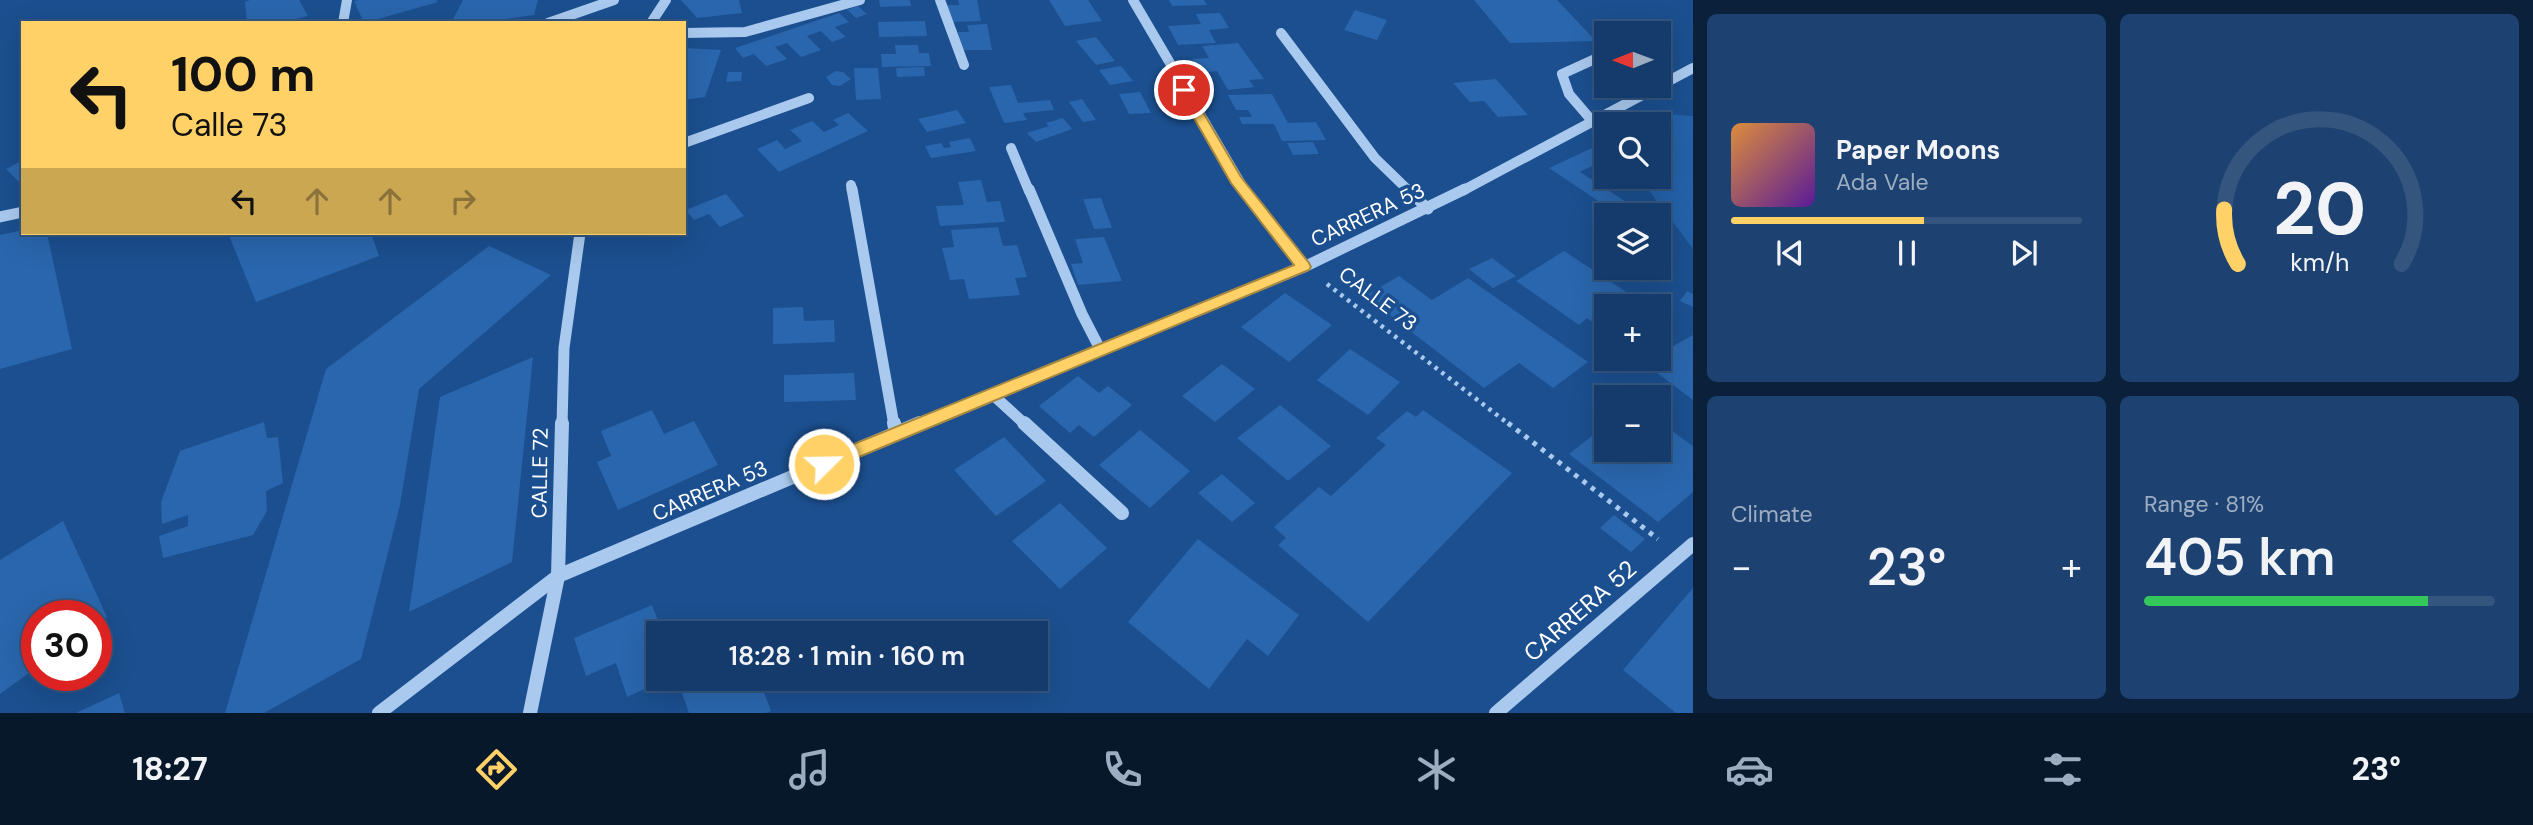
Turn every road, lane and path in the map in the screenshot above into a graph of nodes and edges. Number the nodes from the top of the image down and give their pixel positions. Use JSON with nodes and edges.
{"nodes":[{"id":1,"x":348,"y":0,"type":"edge"},
{"id":2,"x":614,"y":0,"type":"edge"},
{"id":3,"x":666,"y":0,"type":"edge"},
{"id":4,"x":860,"y":0,"type":"edge"},
{"id":5,"x":940,"y":0,"type":"edge"},
{"id":6,"x":1133,"y":0,"type":"edge"},
{"id":7,"x":343,"y":21,"type":"edge"},
{"id":8,"x":554,"y":21,"type":"edge"},
{"id":9,"x":652,"y":21,"type":"edge"},
{"id":10,"x":686,"y":33,"type":"edge"},
{"id":11,"x":1281,"y":33,"type":"dead end"},
{"id":12,"x":1594,"y":59,"type":"edge"},
{"id":13,"x":964,"y":65,"type":"dead end"},
{"id":14,"x":1693,"y":68,"type":"edge"},
{"id":15,"x":809,"y":98,"type":"dead end"},
{"id":16,"x":1593,"y":122,"type":"junction"},
{"id":17,"x":686,"y":142,"type":"edge"},
{"id":18,"x":1011,"y":148,"type":"dead end"},
{"id":19,"x":851,"y":185,"type":"dead end"},
{"id":20,"x":1428,"y":209,"type":"junction"},
{"id":21,"x":21,"y":212,"type":"edge"},
{"id":22,"x":0,"y":217,"type":"edge"},
{"id":23,"x":580,"y":235,"type":"edge"},
{"id":24,"x":1304,"y":267,"type":"junction"},
{"id":25,"x":1100,"y":349,"type":"junction"},
{"id":26,"x":992,"y":394,"type":"junction"},
{"id":27,"x":896,"y":433,"type":"junction"},
{"id":28,"x":1122,"y":513,"type":"dead end"},
{"id":29,"x":1693,"y":544,"type":"edge"},
{"id":30,"x":1680,"y":555,"type":"junction"},
{"id":31,"x":558,"y":576,"type":"junction"},
{"id":32,"x":379,"y":713,"type":"edge"},
{"id":33,"x":530,"y":713,"type":"edge"},
{"id":34,"x":1496,"y":713,"type":"edge"}],
"edges":[{"from":1,"to":7,"type":"street"},
{"from":2,"to":8,"type":"street"},
{"from":3,"to":9,"type":"street"},
{"from":4,"to":10,"type":"street"},
{"from":5,"to":13,"type":"street"},
{"from":6,"to":24,"type":"street"},
{"from":11,"to":20,"type":"street"},
{"from":12,"to":16,"type":"street"},
{"from":14,"to":16,"type":"street","name":"CARRERA 53"},
{"from":15,"to":17,"type":"street"},
{"from":16,"to":20,"type":"street","name":"CARRERA 53"},
{"from":18,"to":25,"type":"street"},
{"from":19,"to":27,"type":"street"},
{"from":20,"to":24,"type":"street","name":"CARRERA 53"},
{"from":21,"to":22,"type":"street"},
{"from":23,"to":31,"type":"street","name":"CALLE 72"},
{"from":24,"to":25,"type":"street","name":"CARRERA 53"},
{"from":24,"to":30,"type":"path","name":"CALLE 73"},
{"from":25,"to":26,"type":"street","name":"CARRERA 53"},
{"from":26,"to":27,"type":"street","name":"CARRERA 53"},
{"from":26,"to":28,"type":"street"},
{"from":27,"to":31,"type":"street","name":"CARRERA 53"},
{"from":29,"to":30,"type":"street","name":"CARRERA 52"},
{"from":30,"to":34,"type":"street","name":"CARRERA 52"},
{"from":31,"to":32,"type":"street","name":"CARRERA 53"},
{"from":31,"to":33,"type":"street","name":"CALLE 72"}]}
